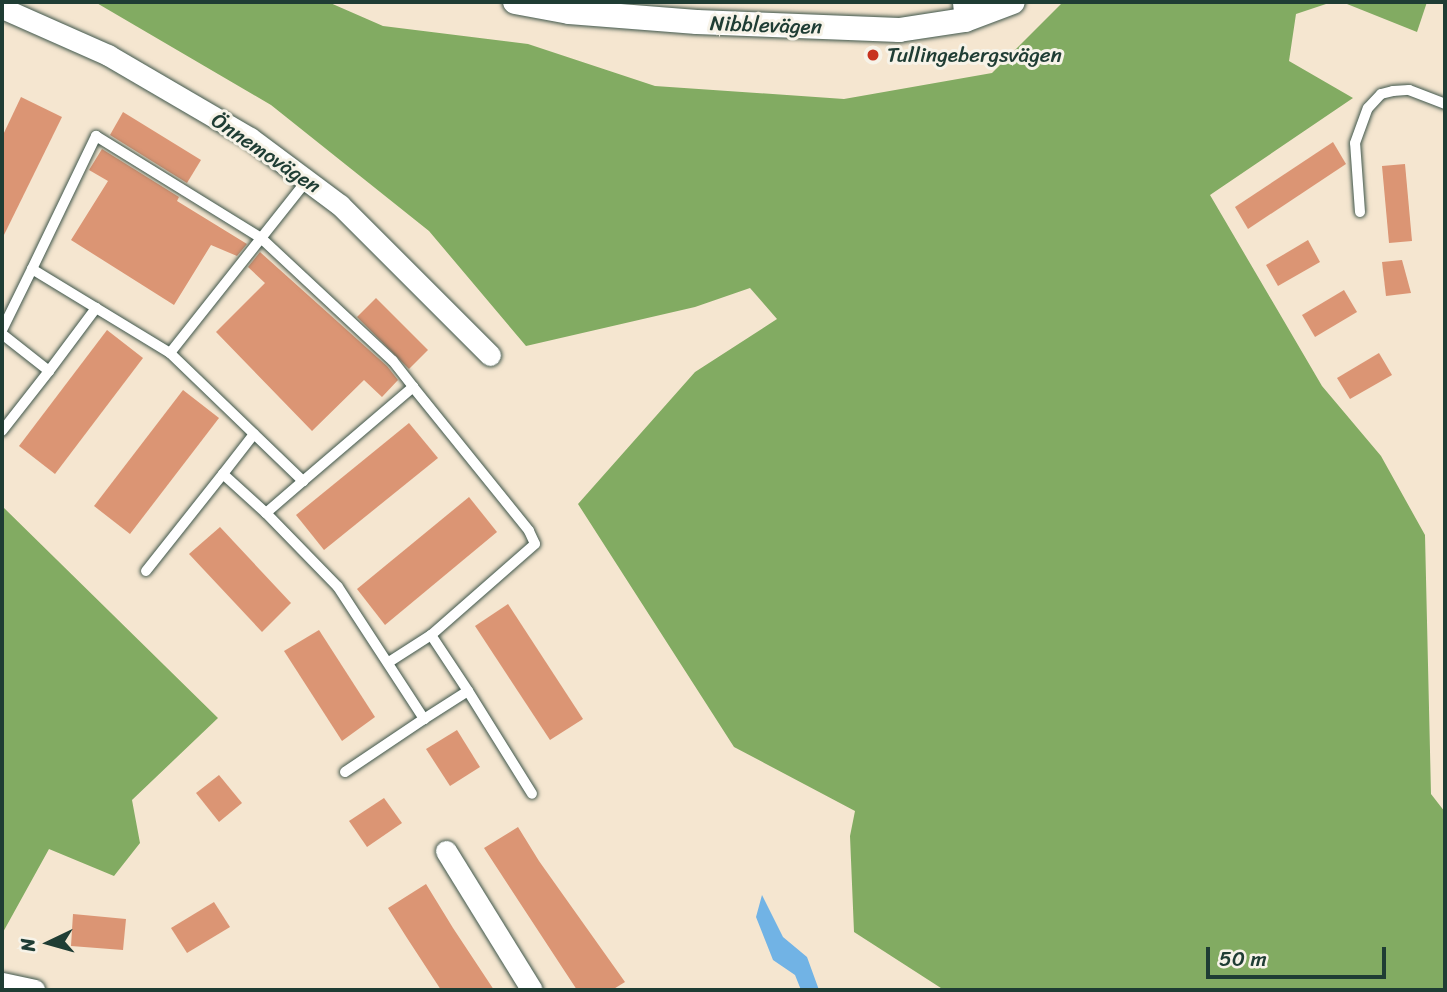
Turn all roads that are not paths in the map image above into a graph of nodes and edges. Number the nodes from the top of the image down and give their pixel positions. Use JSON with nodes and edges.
{"nodes":[{"id":1,"x":515,"y":2,"type":"edge"},
{"id":2,"x":1013,"y":2,"type":"edge"},
{"id":3,"x":2,"y":8,"type":"edge"},
{"id":4,"x":964,"y":11,"type":"edge"},
{"id":5,"x":1445,"y":104,"type":"edge"},
{"id":6,"x":307,"y":180,"type":"junction"},
{"id":7,"x":1360,"y":212,"type":"dead end"},
{"id":8,"x":261,"y":238,"type":"junction"},
{"id":9,"x":32,"y":269,"type":"junction"},
{"id":10,"x":96,"y":307,"type":"junction"},
{"id":11,"x":2,"y":332,"type":"edge"},
{"id":12,"x":170,"y":353,"type":"junction"},
{"id":13,"x":490,"y":355,"type":"dead end"},
{"id":14,"x":49,"y":371,"type":"junction"},
{"id":15,"x":413,"y":387,"type":"junction"},
{"id":16,"x":2,"y":431,"type":"edge"},
{"id":17,"x":254,"y":434,"type":"junction"},
{"id":18,"x":223,"y":474,"type":"junction"},
{"id":19,"x":303,"y":481,"type":"junction"},
{"id":20,"x":266,"y":513,"type":"junction"},
{"id":21,"x":146,"y":571,"type":"dead end"},
{"id":22,"x":431,"y":635,"type":"junction"},
{"id":23,"x":389,"y":662,"type":"junction"},
{"id":24,"x":468,"y":691,"type":"junction"},
{"id":25,"x":424,"y":719,"type":"junction"},
{"id":26,"x":345,"y":772,"type":"dead end"},
{"id":27,"x":532,"y":794,"type":"dead end"},
{"id":28,"x":446,"y":851,"type":"dead end"},
{"id":29,"x":2,"y":982,"type":"edge"},
{"id":30,"x":34,"y":990,"type":"edge"},
{"id":31,"x":532,"y":990,"type":"edge"}],
"edges":[{"from":1,"to":4,"type":"street","name":"Nibblevägen"},
{"from":2,"to":4,"type":"street","name":"Nibblevägen"},
{"from":3,"to":6,"type":"street","name":"Önnemovägen"},
{"from":5,"to":7,"type":"lane"},
{"from":6,"to":8,"type":"lane"},
{"from":6,"to":13,"type":"street","name":"Önnemovägen"},
{"from":8,"to":9,"type":"lane"},
{"from":8,"to":12,"type":"lane"},
{"from":8,"to":15,"type":"lane"},
{"from":9,"to":10,"type":"lane"},
{"from":9,"to":11,"type":"lane"},
{"from":10,"to":12,"type":"lane"},
{"from":10,"to":14,"type":"lane"},
{"from":11,"to":14,"type":"lane"},
{"from":12,"to":17,"type":"lane"},
{"from":14,"to":16,"type":"lane"},
{"from":15,"to":19,"type":"lane"},
{"from":15,"to":22,"type":"lane"},
{"from":17,"to":18,"type":"lane"},
{"from":17,"to":19,"type":"lane"},
{"from":18,"to":20,"type":"lane"},
{"from":18,"to":21,"type":"lane"},
{"from":19,"to":20,"type":"lane"},
{"from":20,"to":23,"type":"lane"},
{"from":22,"to":23,"type":"lane"},
{"from":22,"to":24,"type":"lane"},
{"from":23,"to":25,"type":"lane"},
{"from":24,"to":25,"type":"lane"},
{"from":24,"to":27,"type":"lane"},
{"from":25,"to":26,"type":"lane"},
{"from":28,"to":31,"type":"street"},
{"from":29,"to":30,"type":"street"}]}
